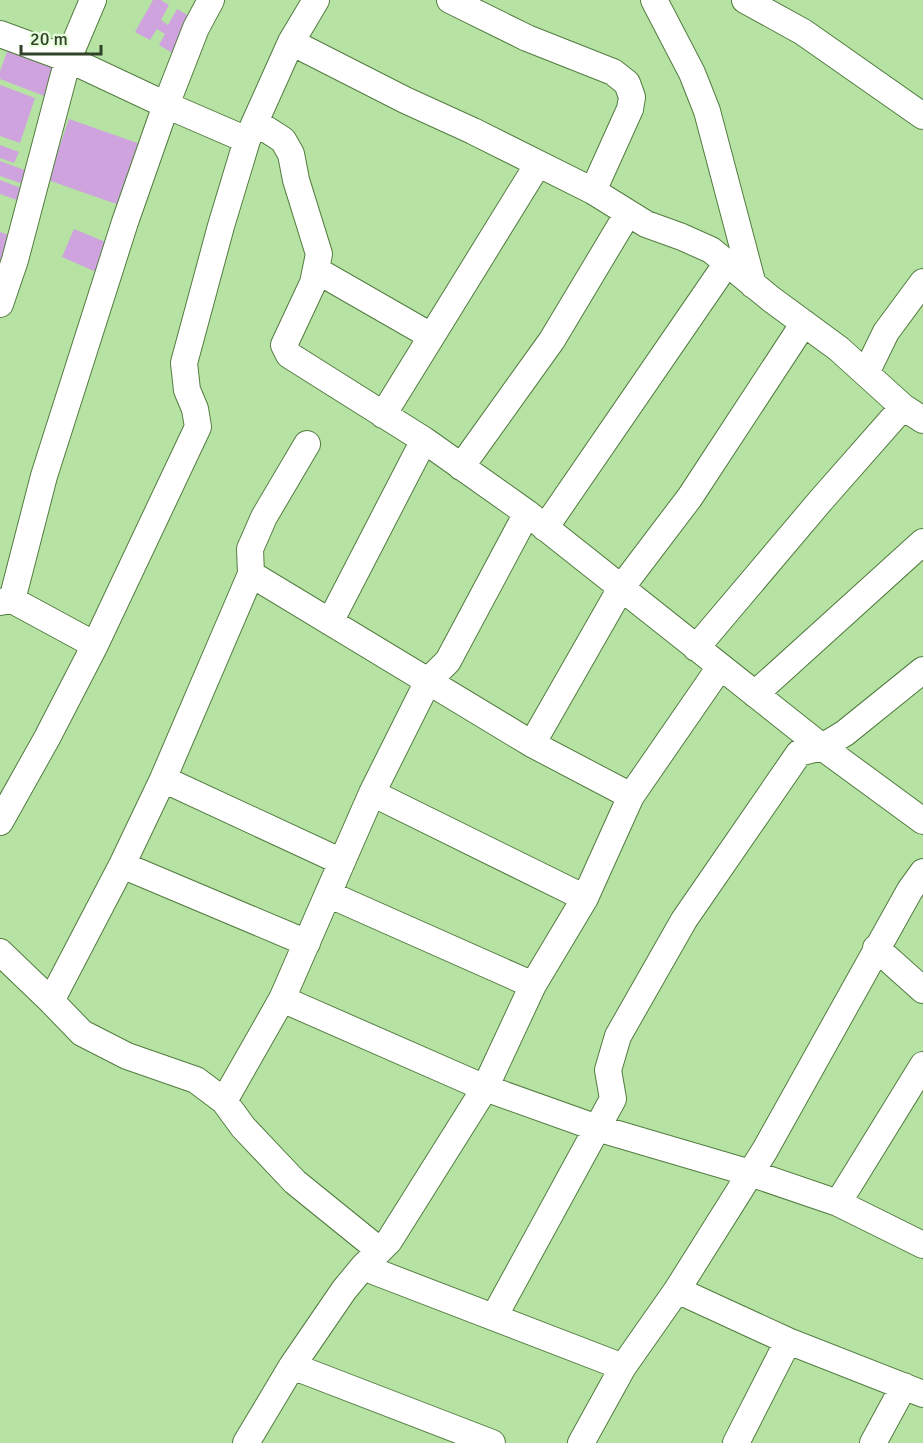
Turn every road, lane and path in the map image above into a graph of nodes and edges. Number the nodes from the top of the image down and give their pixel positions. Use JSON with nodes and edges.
{"nodes":[{"id":1,"x":93,"y":0,"type":"edge"},
{"id":2,"x":211,"y":0,"type":"edge"},
{"id":3,"x":316,"y":0,"type":"edge"},
{"id":4,"x":450,"y":0,"type":"edge"},
{"id":5,"x":654,"y":0,"type":"edge"},
{"id":6,"x":745,"y":0,"type":"edge"},
{"id":7,"x":0,"y":33,"type":"edge"},
{"id":8,"x":291,"y":42,"type":"junction"},
{"id":9,"x":68,"y":59,"type":"junction"},
{"id":10,"x":166,"y":105,"type":"junction"},
{"id":11,"x":923,"y":116,"type":"edge"},
{"id":12,"x":251,"y":131,"type":"junction"},
{"id":13,"x":538,"y":164,"type":"junction"},
{"id":14,"x":593,"y":191,"type":"junction"},
{"id":15,"x":628,"y":213,"type":"junction"},
{"id":16,"x":728,"y":263,"type":"junction"},
{"id":17,"x":316,"y":270,"type":"junction"},
{"id":18,"x":923,"y":282,"type":"edge"},
{"id":19,"x":753,"y":285,"type":"junction"},
{"id":20,"x":0,"y":304,"type":"edge"},
{"id":21,"x":804,"y":323,"type":"junction"},
{"id":22,"x":431,"y":336,"type":"junction"},
{"id":23,"x":866,"y":373,"type":"junction"},
{"id":24,"x":913,"y":413,"type":"edge"},
{"id":25,"x":383,"y":414,"type":"junction"},
{"id":26,"x":424,"y":440,"type":"junction"},
{"id":27,"x":307,"y":444,"type":"dead end"},
{"id":28,"x":461,"y":467,"type":"junction"},
{"id":29,"x":536,"y":520,"type":"junction"},
{"id":30,"x":923,"y":542,"type":"edge"},
{"id":31,"x":251,"y":574,"type":"junction"},
{"id":32,"x":621,"y":588,"type":"junction"},
{"id":33,"x":6,"y":601,"type":"edge"},
{"id":34,"x":330,"y":622,"type":"junction"},
{"id":35,"x":95,"y":645,"type":"junction"},
{"id":36,"x":696,"y":648,"type":"junction"},
{"id":37,"x":720,"y":667,"type":"junction"},
{"id":38,"x":923,"y":670,"type":"edge"},
{"id":39,"x":428,"y":681,"type":"junction"},
{"id":40,"x":755,"y":694,"type":"junction"},
{"id":41,"x":532,"y":744,"type":"junction"},
{"id":42,"x":822,"y":747,"type":"junction"},
{"id":43,"x":163,"y":779,"type":"junction"},
{"id":44,"x":372,"y":793,"type":"junction"},
{"id":45,"x":631,"y":796,"type":"junction"},
{"id":46,"x":923,"y":821,"type":"edge"},
{"id":47,"x":0,"y":822,"type":"edge"},
{"id":48,"x":342,"y":862,"type":"junction"},
{"id":49,"x":122,"y":865,"type":"junction"},
{"id":50,"x":923,"y":873,"type":"edge"},
{"id":51,"x":328,"y":894,"type":"junction"},
{"id":52,"x":585,"y":898,"type":"junction"},
{"id":53,"x":307,"y":943,"type":"junction"},
{"id":54,"x":876,"y":948,"type":"junction"},
{"id":55,"x":0,"y":952,"type":"edge"},
{"id":56,"x":533,"y":985,"type":"junction"},
{"id":57,"x":923,"y":990,"type":"edge"},
{"id":58,"x":282,"y":999,"type":"junction"},
{"id":59,"x":51,"y":1001,"type":"junction"},
{"id":60,"x":923,"y":1065,"type":"edge"},
{"id":61,"x":485,"y":1088,"type":"junction"},
{"id":62,"x":224,"y":1101,"type":"junction"},
{"id":63,"x":597,"y":1128,"type":"junction"},
{"id":64,"x":750,"y":1173,"type":"junction"},
{"id":65,"x":838,"y":1203,"type":"junction"},
{"id":66,"x":923,"y":1245,"type":"edge"},
{"id":67,"x":371,"y":1258,"type":"junction"},
{"id":68,"x":677,"y":1290,"type":"junction"},
{"id":69,"x":494,"y":1317,"type":"junction"},
{"id":70,"x":788,"y":1341,"type":"junction"},
{"id":71,"x":292,"y":1366,"type":"junction"},
{"id":72,"x":623,"y":1367,"type":"junction"},
{"id":73,"x":914,"y":1390,"type":"edge"},
{"id":74,"x":246,"y":1443,"type":"edge"},
{"id":75,"x":492,"y":1443,"type":"edge"},
{"id":76,"x":580,"y":1443,"type":"edge"},
{"id":77,"x":736,"y":1443,"type":"edge"},
{"id":78,"x":873,"y":1443,"type":"edge"}],
"edges":[{"from":1,"to":9,"type":"street"},
{"from":2,"to":10,"type":"street"},
{"from":3,"to":8,"type":"street"},
{"from":4,"to":14,"type":"street"},
{"from":5,"to":19,"type":"street"},
{"from":6,"to":11,"type":"street"},
{"from":7,"to":9,"type":"street"},
{"from":8,"to":12,"type":"street"},
{"from":8,"to":13,"type":"street"},
{"from":9,"to":10,"type":"street"},
{"from":9,"to":20,"type":"street"},
{"from":10,"to":12,"type":"street"},
{"from":10,"to":33,"type":"street"},
{"from":12,"to":17,"type":"street"},
{"from":12,"to":35,"type":"street"},
{"from":13,"to":14,"type":"street"},
{"from":13,"to":22,"type":"street"},
{"from":14,"to":15,"type":"street"},
{"from":15,"to":16,"type":"street"},
{"from":15,"to":28,"type":"street"},
{"from":16,"to":19,"type":"street"},
{"from":16,"to":29,"type":"street"},
{"from":17,"to":22,"type":"street"},
{"from":17,"to":25,"type":"street"},
{"from":18,"to":23,"type":"street"},
{"from":19,"to":21,"type":"street"},
{"from":21,"to":23,"type":"street"},
{"from":21,"to":32,"type":"street"},
{"from":22,"to":25,"type":"street"},
{"from":23,"to":24,"type":"street"},
{"from":24,"to":36,"type":"street"},
{"from":25,"to":26,"type":"street"},
{"from":26,"to":28,"type":"street"},
{"from":26,"to":34,"type":"street"},
{"from":27,"to":31,"type":"street"},
{"from":28,"to":29,"type":"street"},
{"from":29,"to":32,"type":"street"},
{"from":29,"to":39,"type":"street"},
{"from":30,"to":40,"type":"street"},
{"from":31,"to":34,"type":"street"},
{"from":31,"to":43,"type":"street"},
{"from":32,"to":36,"type":"street"},
{"from":32,"to":41,"type":"street"},
{"from":33,"to":35,"type":"street"},
{"from":34,"to":39,"type":"street"},
{"from":35,"to":47,"type":"street"},
{"from":36,"to":37,"type":"street"},
{"from":37,"to":40,"type":"street"},
{"from":37,"to":45,"type":"street"},
{"from":38,"to":42,"type":"street"},
{"from":39,"to":41,"type":"street"},
{"from":39,"to":44,"type":"street"},
{"from":40,"to":42,"type":"street"},
{"from":41,"to":45,"type":"street"},
{"from":42,"to":46,"type":"street"},
{"from":42,"to":63,"type":"street"},
{"from":43,"to":48,"type":"street"},
{"from":43,"to":49,"type":"street"},
{"from":44,"to":48,"type":"street"},
{"from":44,"to":52,"type":"street"},
{"from":45,"to":52,"type":"street"},
{"from":48,"to":51,"type":"street"},
{"from":49,"to":53,"type":"street"},
{"from":49,"to":59,"type":"street"},
{"from":50,"to":54,"type":"street"},
{"from":51,"to":53,"type":"street"},
{"from":51,"to":56,"type":"street"},
{"from":52,"to":56,"type":"street"},
{"from":53,"to":58,"type":"street"},
{"from":54,"to":57,"type":"street"},
{"from":54,"to":64,"type":"street"},
{"from":55,"to":59,"type":"street"},
{"from":56,"to":61,"type":"street"},
{"from":58,"to":61,"type":"street"},
{"from":58,"to":62,"type":"street"},
{"from":59,"to":62,"type":"street"},
{"from":60,"to":65,"type":"street"},
{"from":61,"to":63,"type":"street"},
{"from":61,"to":67,"type":"street"},
{"from":62,"to":67,"type":"street"},
{"from":63,"to":64,"type":"street"},
{"from":63,"to":69,"type":"street"},
{"from":64,"to":65,"type":"street"},
{"from":64,"to":68,"type":"street"},
{"from":65,"to":66,"type":"street"},
{"from":67,"to":69,"type":"street"},
{"from":67,"to":71,"type":"street"},
{"from":68,"to":70,"type":"street"},
{"from":68,"to":72,"type":"street"},
{"from":69,"to":72,"type":"street"},
{"from":70,"to":73,"type":"street"},
{"from":70,"to":77,"type":"street"},
{"from":71,"to":74,"type":"street"},
{"from":71,"to":75,"type":"street"},
{"from":72,"to":76,"type":"street"},
{"from":73,"to":78,"type":"street"}]}
